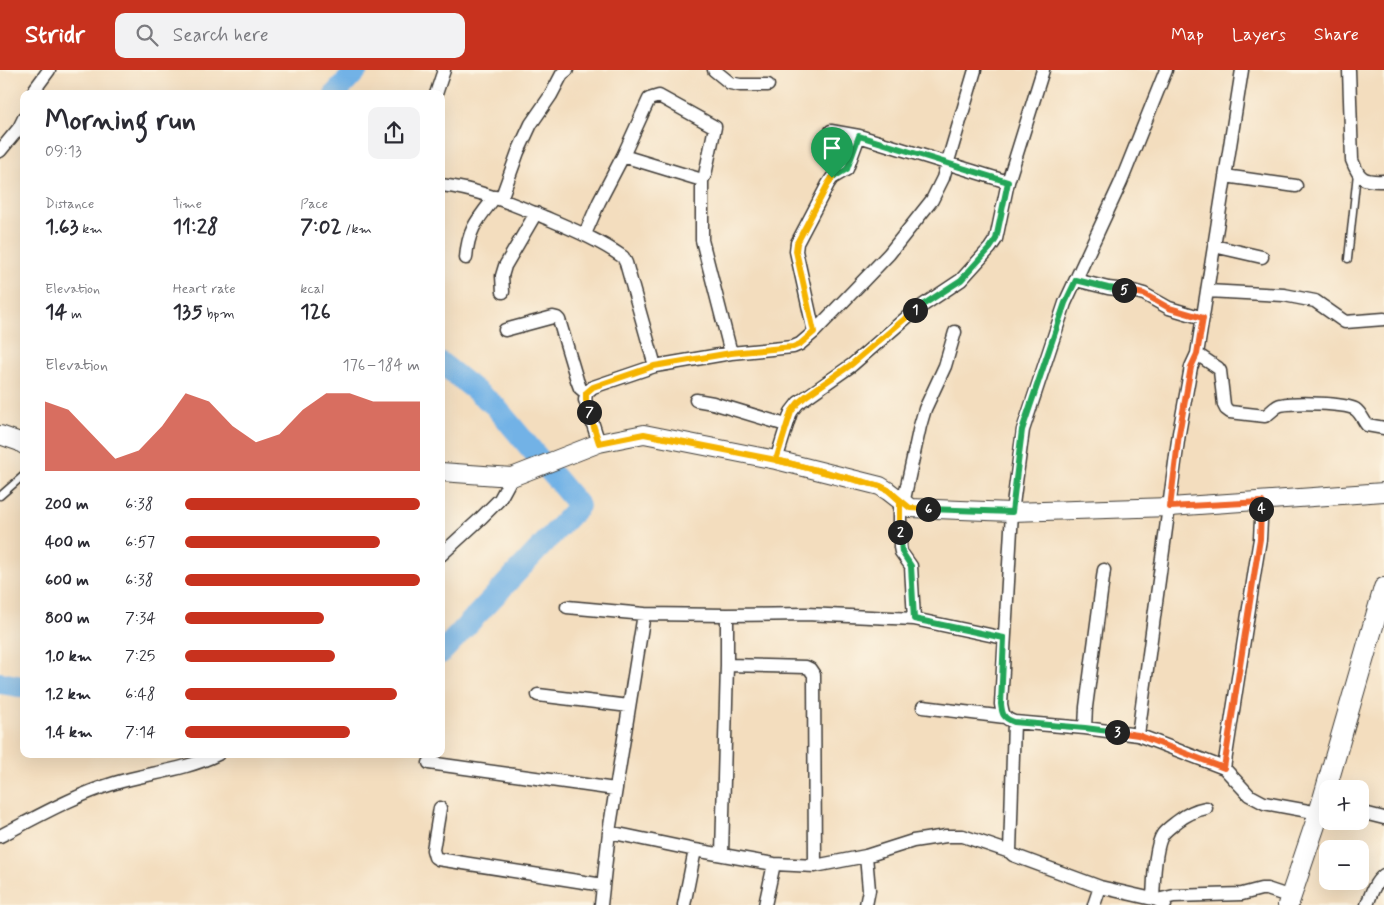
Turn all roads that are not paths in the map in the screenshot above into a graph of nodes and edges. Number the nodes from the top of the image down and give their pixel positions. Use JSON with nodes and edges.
{"nodes":[{"id":1,"x":49,"y":70,"type":"edge"},
{"id":2,"x":444,"y":70,"type":"edge"},
{"id":3,"x":567,"y":70,"type":"edge"},
{"id":4,"x":714,"y":70,"type":"edge"},
{"id":5,"x":975,"y":70,"type":"edge"},
{"id":6,"x":1043,"y":70,"type":"edge"},
{"id":7,"x":1166,"y":70,"type":"edge"},
{"id":8,"x":1242,"y":70,"type":"edge"},
{"id":9,"x":1349,"y":70,"type":"edge"},
{"id":10,"x":768,"y":85,"type":"dead end"},
{"id":11,"x":35,"y":90,"type":"edge"},
{"id":12,"x":437,"y":90,"type":"edge"},
{"id":13,"x":20,"y":126,"type":"edge"},
{"id":14,"x":831,"y":131,"type":"dead end"},
{"id":15,"x":859,"y":136,"type":"junction"},
{"id":16,"x":0,"y":151,"type":"edge"},
{"id":17,"x":623,"y":156,"type":"junction"},
{"id":18,"x":947,"y":163,"type":"junction"},
{"id":19,"x":1357,"y":173,"type":"junction"},
{"id":20,"x":1225,"y":176,"type":"junction"},
{"id":21,"x":702,"y":180,"type":"junction"},
{"id":22,"x":1008,"y":182,"type":"junction"},
{"id":23,"x":1384,"y":182,"type":"edge"},
{"id":24,"x":445,"y":185,"type":"edge"},
{"id":25,"x":1296,"y":186,"type":"dead end"},
{"id":26,"x":498,"y":198,"type":"junction"},
{"id":27,"x":536,"y":213,"type":"junction"},
{"id":28,"x":585,"y":234,"type":"junction"},
{"id":29,"x":1214,"y":246,"type":"junction"},
{"id":30,"x":1262,"y":257,"type":"dead end"},
{"id":31,"x":466,"y":258,"type":"dead end"},
{"id":32,"x":1348,"y":259,"type":"dead end"},
{"id":33,"x":1076,"y":280,"type":"junction"},
{"id":34,"x":1207,"y":291,"type":"junction"},
{"id":35,"x":503,"y":292,"type":"dead end"},
{"id":36,"x":1203,"y":318,"type":"junction"},
{"id":37,"x":1384,"y":319,"type":"edge"},
{"id":38,"x":505,"y":330,"type":"dead end"},
{"id":39,"x":814,"y":332,"type":"junction"},
{"id":40,"x":955,"y":332,"type":"dead end"},
{"id":41,"x":731,"y":353,"type":"junction"},
{"id":42,"x":1197,"y":354,"type":"junction"},
{"id":43,"x":654,"y":366,"type":"junction"},
{"id":44,"x":586,"y":393,"type":"junction"},
{"id":45,"x":696,"y":400,"type":"dead end"},
{"id":46,"x":786,"y":425,"type":"junction"},
{"id":47,"x":1384,"y":428,"type":"edge"},
{"id":48,"x":0,"y":435,"type":"edge"},
{"id":49,"x":20,"y":442,"type":"edge"},
{"id":50,"x":593,"y":445,"type":"junction"},
{"id":51,"x":776,"y":460,"type":"junction"},
{"id":52,"x":445,"y":472,"type":"edge"},
{"id":53,"x":512,"y":477,"type":"junction"},
{"id":54,"x":20,"y":478,"type":"edge"},
{"id":55,"x":1384,"y":492,"type":"edge"},
{"id":56,"x":0,"y":496,"type":"edge"},
{"id":57,"x":902,"y":502,"type":"junction"},
{"id":58,"x":1262,"y":502,"type":"junction"},
{"id":59,"x":1170,"y":507,"type":"junction"},
{"id":60,"x":1012,"y":512,"type":"junction"},
{"id":61,"x":445,"y":551,"type":"edge"},
{"id":62,"x":1104,"y":570,"type":"dead end"},
{"id":63,"x":1384,"y":588,"type":"edge"},
{"id":64,"x":567,"y":607,"type":"dead end"},
{"id":65,"x":644,"y":614,"type":"junction"},
{"id":66,"x":727,"y":615,"type":"junction"},
{"id":67,"x":914,"y":619,"type":"junction"},
{"id":68,"x":1004,"y":638,"type":"junction"},
{"id":69,"x":727,"y":665,"type":"junction"},
{"id":70,"x":538,"y":695,"type":"dead end"},
{"id":71,"x":628,"y":706,"type":"junction"},
{"id":72,"x":923,"y":707,"type":"dead end"},
{"id":73,"x":1009,"y":720,"type":"junction"},
{"id":74,"x":1085,"y":728,"type":"junction"},
{"id":75,"x":1138,"y":735,"type":"junction"},
{"id":76,"x":210,"y":758,"type":"edge"},
{"id":77,"x":429,"y":763,"type":"dead end"},
{"id":78,"x":1224,"y":768,"type":"junction"},
{"id":79,"x":1330,"y":780,"type":"edge"},
{"id":80,"x":615,"y":789,"type":"junction"},
{"id":81,"x":1319,"y":807,"type":"edge"},
{"id":82,"x":440,"y":808,"type":"dead end"},
{"id":83,"x":1206,"y":808,"type":"dead end"},
{"id":84,"x":1369,"y":814,"type":"edge"},
{"id":85,"x":1319,"y":816,"type":"edge"},
{"id":86,"x":1384,"y":818,"type":"edge"},
{"id":87,"x":609,"y":832,"type":"junction"},
{"id":88,"x":0,"y":836,"type":"edge"},
{"id":89,"x":694,"y":850,"type":"junction"},
{"id":90,"x":1010,"y":852,"type":"junction"},
{"id":91,"x":722,"y":854,"type":"junction"},
{"id":92,"x":866,"y":856,"type":"junction"},
{"id":93,"x":774,"y":864,"type":"junction"},
{"id":94,"x":814,"y":866,"type":"junction"},
{"id":95,"x":1384,"y":875,"type":"edge"},
{"id":96,"x":603,"y":885,"type":"junction"},
{"id":97,"x":1100,"y":887,"type":"junction"},
{"id":98,"x":1158,"y":901,"type":"edge"},
{"id":99,"x":1290,"y":901,"type":"edge"},
{"id":100,"x":601,"y":905,"type":"edge"},
{"id":101,"x":684,"y":905,"type":"edge"},
{"id":102,"x":765,"y":905,"type":"edge"},
{"id":103,"x":866,"y":905,"type":"edge"},
{"id":104,"x":1094,"y":905,"type":"edge"},
{"id":105,"x":1367,"y":905,"type":"edge"}],
"edges":[{"from":1,"to":11,"type":"street"},
{"from":2,"to":12,"type":"street"},
{"from":3,"to":26,"type":"street"},
{"from":4,"to":10,"type":"street"},
{"from":5,"to":18,"type":"street"},
{"from":6,"to":22,"type":"street"},
{"from":7,"to":33,"type":"street"},
{"from":8,"to":20,"type":"street"},
{"from":9,"to":19,"type":"street"},
{"from":13,"to":16,"type":"street"},
{"from":14,"to":15,"type":"street"},
{"from":15,"to":18,"type":"street"},
{"from":15,"to":39,"type":"street"},
{"from":17,"to":21,"type":"street"},
{"from":17,"to":21,"type":"street"},
{"from":17,"to":28,"type":"street"},
{"from":18,"to":22,"type":"street"},
{"from":18,"to":39,"type":"street"},
{"from":19,"to":23,"type":"street"},
{"from":19,"to":32,"type":"lane"},
{"from":20,"to":25,"type":"street"},
{"from":20,"to":29,"type":"street"},
{"from":21,"to":41,"type":"street"},
{"from":22,"to":46,"type":"street"},
{"from":24,"to":26,"type":"street"},
{"from":26,"to":27,"type":"street"},
{"from":26,"to":31,"type":"street"},
{"from":27,"to":28,"type":"street"},
{"from":27,"to":35,"type":"street"},
{"from":28,"to":43,"type":"street"},
{"from":29,"to":30,"type":"street"},
{"from":29,"to":34,"type":"street"},
{"from":33,"to":36,"type":"street"},
{"from":33,"to":60,"type":"street"},
{"from":34,"to":36,"type":"street"},
{"from":34,"to":37,"type":"street"},
{"from":36,"to":42,"type":"street"},
{"from":38,"to":44,"type":"street"},
{"from":39,"to":41,"type":"street"},
{"from":40,"to":57,"type":"street"},
{"from":41,"to":43,"type":"street"},
{"from":42,"to":47,"type":"street"},
{"from":42,"to":59,"type":"street"},
{"from":43,"to":44,"type":"street"},
{"from":44,"to":50,"type":"street"},
{"from":45,"to":46,"type":"street"},
{"from":46,"to":51,"type":"street"},
{"from":48,"to":49,"type":"street"},
{"from":50,"to":51,"type":"street"},
{"from":50,"to":53,"type":"street"},
{"from":51,"to":57,"type":"street"},
{"from":52,"to":53,"type":"street"},
{"from":53,"to":61,"type":"street"},
{"from":54,"to":56,"type":"lane"},
{"from":55,"to":58,"type":"street"},
{"from":57,"to":60,"type":"street"},
{"from":57,"to":67,"type":"street"},
{"from":58,"to":59,"type":"street"},
{"from":58,"to":78,"type":"street"},
{"from":59,"to":60,"type":"street"},
{"from":59,"to":75,"type":"street"},
{"from":60,"to":68,"type":"street"},
{"from":62,"to":74,"type":"street"},
{"from":63,"to":79,"type":"main road"},
{"from":64,"to":65,"type":"street"},
{"from":65,"to":66,"type":"street"},
{"from":65,"to":71,"type":"street"},
{"from":66,"to":67,"type":"street"},
{"from":66,"to":69,"type":"street"},
{"from":67,"to":68,"type":"street"},
{"from":68,"to":73,"type":"street"},
{"from":69,"to":91,"type":"street"},
{"from":69,"to":94,"type":"street"},
{"from":70,"to":71,"type":"street"},
{"from":71,"to":80,"type":"street"},
{"from":72,"to":73,"type":"street"},
{"from":73,"to":74,"type":"street"},
{"from":73,"to":90,"type":"street"},
{"from":74,"to":75,"type":"street"},
{"from":75,"to":78,"type":"street"},
{"from":76,"to":88,"type":"street"},
{"from":77,"to":80,"type":"street"},
{"from":78,"to":81,"type":"street"},
{"from":80,"to":87,"type":"street"},
{"from":82,"to":96,"type":"street"},
{"from":83,"to":98,"type":"street"},
{"from":84,"to":86,"type":"street"},
{"from":85,"to":99,"type":"main road"},
{"from":87,"to":89,"type":"street"},
{"from":87,"to":96,"type":"street"},
{"from":89,"to":91,"type":"street"},
{"from":89,"to":101,"type":"street"},
{"from":90,"to":92,"type":"street"},
{"from":90,"to":97,"type":"street"},
{"from":91,"to":93,"type":"street"},
{"from":92,"to":94,"type":"street"},
{"from":92,"to":103,"type":"street"},
{"from":93,"to":94,"type":"street"},
{"from":93,"to":102,"type":"street"},
{"from":95,"to":105,"type":"street"},
{"from":96,"to":100,"type":"street"},
{"from":97,"to":98,"type":"street"},
{"from":97,"to":104,"type":"street"},
{"from":98,"to":99,"type":"street"}]}
